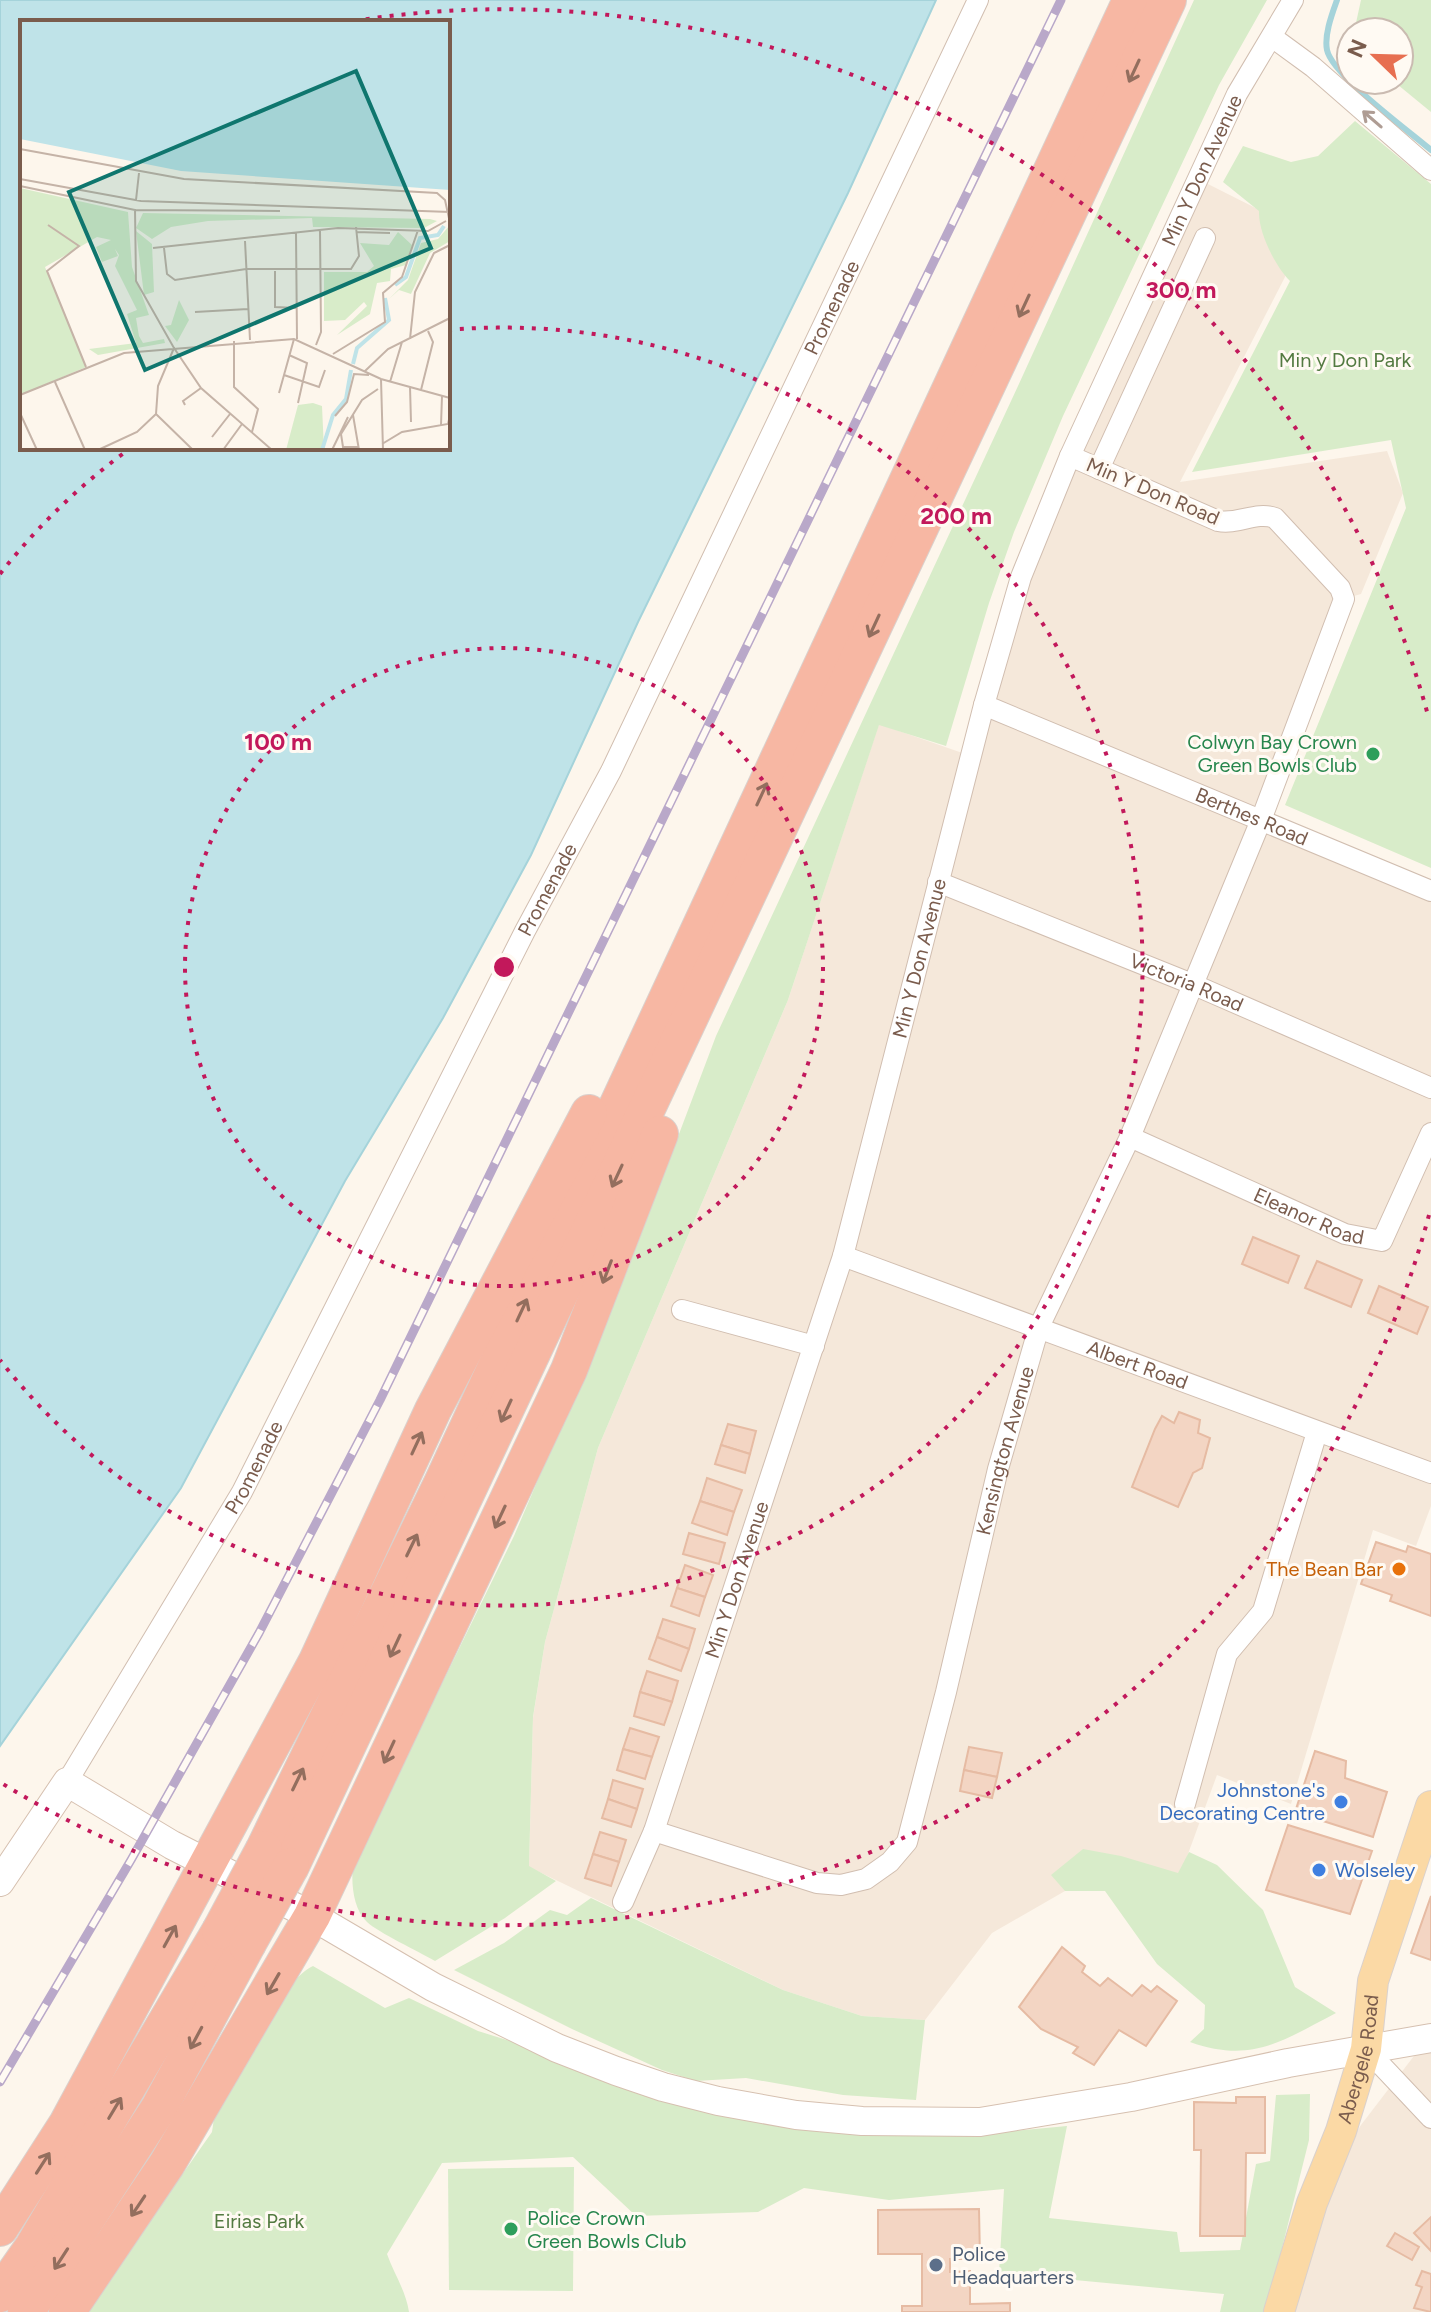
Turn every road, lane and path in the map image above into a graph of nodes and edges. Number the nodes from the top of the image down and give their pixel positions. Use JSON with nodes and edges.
{"nodes":[{"id":1,"x":978,"y":0,"type":"edge"},
{"id":2,"x":1131,"y":0,"type":"edge"},
{"id":3,"x":1168,"y":0,"type":"edge"},
{"id":4,"x":1293,"y":0,"type":"edge"},
{"id":5,"x":1272,"y":37,"type":"junction"},
{"id":6,"x":1431,"y":170,"type":"edge"},
{"id":7,"x":1205,"y":238,"type":"dead end"},
{"id":8,"x":1070,"y":456,"type":"junction"},
{"id":9,"x":1099,"y":469,"type":"junction"},
{"id":10,"x":984,"y":705,"type":"junction"},
{"id":11,"x":1261,"y":820,"type":"junction"},
{"id":12,"x":761,"y":831,"type":"junction"},
{"id":13,"x":938,"y":882,"type":"junction"},
{"id":14,"x":1431,"y":891,"type":"edge"},
{"id":15,"x":1192,"y":984,"type":"junction"},
{"id":16,"x":1431,"y":1088,"type":"edge"},
{"id":17,"x":1431,"y":1133,"type":"edge"},
{"id":18,"x":1130,"y":1137,"type":"junction"},
{"id":19,"x":843,"y":1256,"type":"junction"},
{"id":20,"x":682,"y":1310,"type":"dead end"},
{"id":21,"x":1039,"y":1327,"type":"junction"},
{"id":22,"x":814,"y":1346,"type":"junction"},
{"id":23,"x":1317,"y":1432,"type":"junction"},
{"id":24,"x":1431,"y":1473,"type":"edge"},
{"id":25,"x":67,"y":1782,"type":"junction"},
{"id":26,"x":1185,"y":1804,"type":"dead end"},
{"id":27,"x":1431,"y":1806,"type":"edge"},
{"id":28,"x":654,"y":1831,"type":"junction"},
{"id":29,"x":209,"y":1864,"type":"junction"},
{"id":30,"x":0,"y":1882,"type":"edge"},
{"id":31,"x":623,"y":1902,"type":"dead end"},
{"id":32,"x":312,"y":1916,"type":"junction"},
{"id":33,"x":233,"y":1938,"type":"junction"},
{"id":34,"x":1431,"y":2038,"type":"edge"},
{"id":35,"x":1366,"y":2049,"type":"junction"},
{"id":36,"x":1431,"y":2118,"type":"edge"},
{"id":37,"x":0,"y":2228,"type":"edge"},
{"id":38,"x":0,"y":2294,"type":"edge"},
{"id":39,"x":26,"y":2312,"type":"edge"},
{"id":40,"x":67,"y":2312,"type":"edge"},
{"id":41,"x":1279,"y":2312,"type":"edge"}],
"edges":[{"from":1,"to":25,"type":"street","name":"Promenade"},
{"from":12,"to":2,"type":"highway","one_way":true},
{"from":3,"to":12,"type":"highway","one_way":true},
{"from":4,"to":5,"type":"street","name":"Min Y Don Avenue"},
{"from":6,"to":5,"type":"street","one_way":true},
{"from":5,"to":8,"type":"street","name":"Min Y Don Avenue"},
{"from":7,"to":9,"type":"street"},
{"from":8,"to":9,"type":"street","name":"Min Y Don Road"},
{"from":8,"to":10,"type":"street","name":"Min Y Don Avenue"},
{"from":9,"to":11,"type":"street","name":"Min Y Don Road"},
{"from":10,"to":11,"type":"street","name":"Berthes Road"},
{"from":10,"to":13,"type":"street","name":"Min Y Don Avenue"},
{"from":11,"to":14,"type":"street","name":"Berthes Road"},
{"from":11,"to":15,"type":"street","name":"Kensington Avenue"},
{"from":29,"to":12,"type":"highway","one_way":true},
{"from":12,"to":32,"type":"highway","one_way":true},
{"from":12,"to":33,"type":"highway","bridge":true},
{"from":13,"to":15,"type":"street","name":"Victoria Road"},
{"from":13,"to":19,"type":"street","name":"Min Y Don Avenue"},
{"from":15,"to":16,"type":"street","name":"Victoria Road"},
{"from":15,"to":18,"type":"street","name":"Kensington Avenue"},
{"from":17,"to":18,"type":"street","name":"Eleanor Road"},
{"from":18,"to":21,"type":"street","name":"Kensington Avenue"},
{"from":19,"to":21,"type":"street","name":"Albert Road"},
{"from":19,"to":22,"type":"street","name":"Min Y Don Avenue"},
{"from":20,"to":22,"type":"street"},
{"from":21,"to":23,"type":"street","name":"Albert Road"},
{"from":21,"to":28,"type":"street","name":"Kensington Avenue"},
{"from":22,"to":28,"type":"street","name":"Min Y Don Avenue"},
{"from":23,"to":24,"type":"street","name":"Albert Road"},
{"from":23,"to":26,"type":"street"},
{"from":25,"to":29,"type":"street"},
{"from":25,"to":30,"type":"street","name":"Promenade"},
{"from":27,"to":35,"type":"main road","name":"Abergele Road"},
{"from":28,"to":31,"type":"street","name":"Min Y Don Avenue"},
{"from":29,"to":32,"type":"street"},
{"from":37,"to":29,"type":"highway","one_way":true},
{"from":32,"to":35,"type":"street"},
{"from":32,"to":40,"type":"highway","one_way":true},
{"from":38,"to":33,"type":"highway","one_way":true},
{"from":33,"to":39,"type":"highway","one_way":true},
{"from":34,"to":35,"type":"street"},
{"from":35,"to":36,"type":"street"},
{"from":35,"to":41,"type":"main road","name":"Abergele Road"}]}
